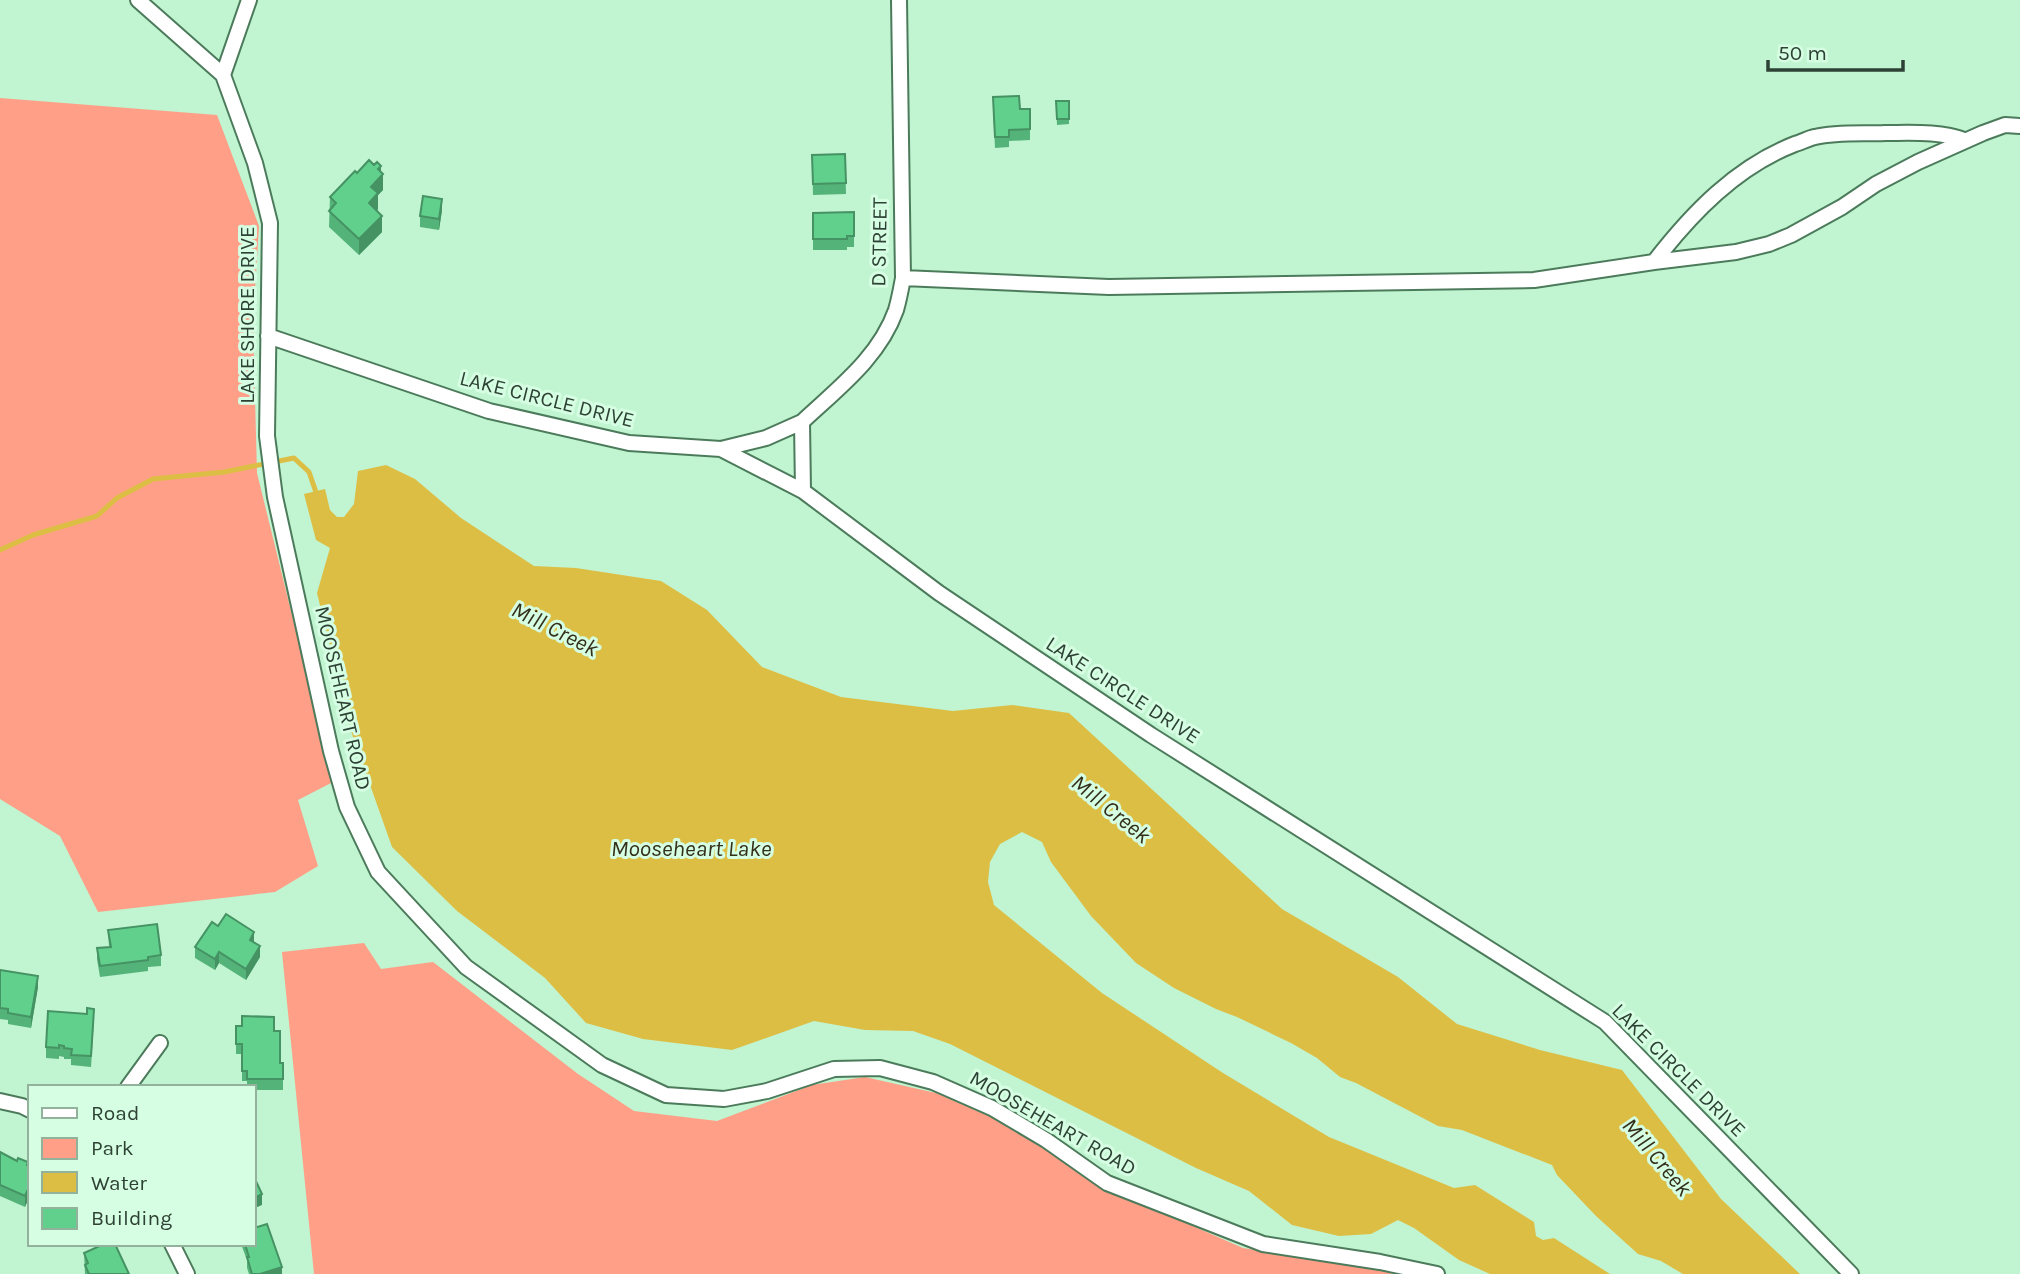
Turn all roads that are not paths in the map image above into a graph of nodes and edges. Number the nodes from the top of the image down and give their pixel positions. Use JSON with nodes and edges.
{"nodes":[{"id":1,"x":138,"y":0,"type":"edge"},
{"id":2,"x":248,"y":0,"type":"edge"},
{"id":3,"x":899,"y":0,"type":"edge"},
{"id":4,"x":223,"y":75,"type":"junction"},
{"id":5,"x":2020,"y":118,"type":"edge"},
{"id":6,"x":2013,"y":125,"type":"edge"},
{"id":7,"x":1964,"y":140,"type":"junction"},
{"id":8,"x":1654,"y":262,"type":"junction"},
{"id":9,"x":903,"y":278,"type":"junction"},
{"id":10,"x":268,"y":335,"type":"junction"},
{"id":11,"x":802,"y":422,"type":"junction"},
{"id":12,"x":267,"y":436,"type":"joint"},
{"id":13,"x":721,"y":449,"type":"junction"},
{"id":14,"x":803,"y":491,"type":"junction"},
{"id":15,"x":160,"y":1043,"type":"dead end"},
{"id":16,"x":129,"y":1085,"type":"edge"},
{"id":17,"x":0,"y":1101,"type":"edge"},
{"id":18,"x":28,"y":1109,"type":"edge"},
{"id":19,"x":173,"y":1246,"type":"edge"},
{"id":20,"x":187,"y":1274,"type":"edge"},
{"id":21,"x":1437,"y":1274,"type":"edge"},
{"id":22,"x":1851,"y":1274,"type":"edge"}],
"edges":[{"from":1,"to":4,"type":"street"},
{"from":2,"to":4,"type":"street"},
{"from":3,"to":9,"type":"street","name":"D STREET"},
{"from":4,"to":10,"type":"street","name":"LAKE SHORE DRIVE"},
{"from":5,"to":6,"type":"street"},
{"from":6,"to":7,"type":"street"},
{"from":7,"to":8,"type":"street"},
{"from":7,"to":8,"type":"street"},
{"from":8,"to":9,"type":"street"},
{"from":9,"to":11,"type":"street","name":"D STREET"},
{"from":10,"to":12,"type":"street","name":"LAKE SHORE DRIVE"},
{"from":10,"to":13,"type":"street","name":"LAKE CIRCLE DRIVE"},
{"from":11,"to":13,"type":"street","name":"D STREET"},
{"from":11,"to":14,"type":"street"},
{"from":12,"to":21,"type":"street","name":"MOOSEHEART ROAD"},
{"from":13,"to":14,"type":"street","name":"LAKE CIRCLE DRIVE"},
{"from":14,"to":22,"type":"street","name":"LAKE CIRCLE DRIVE"},
{"from":15,"to":16,"type":"street"},
{"from":17,"to":18,"type":"street"},
{"from":19,"to":20,"type":"street"}]}
